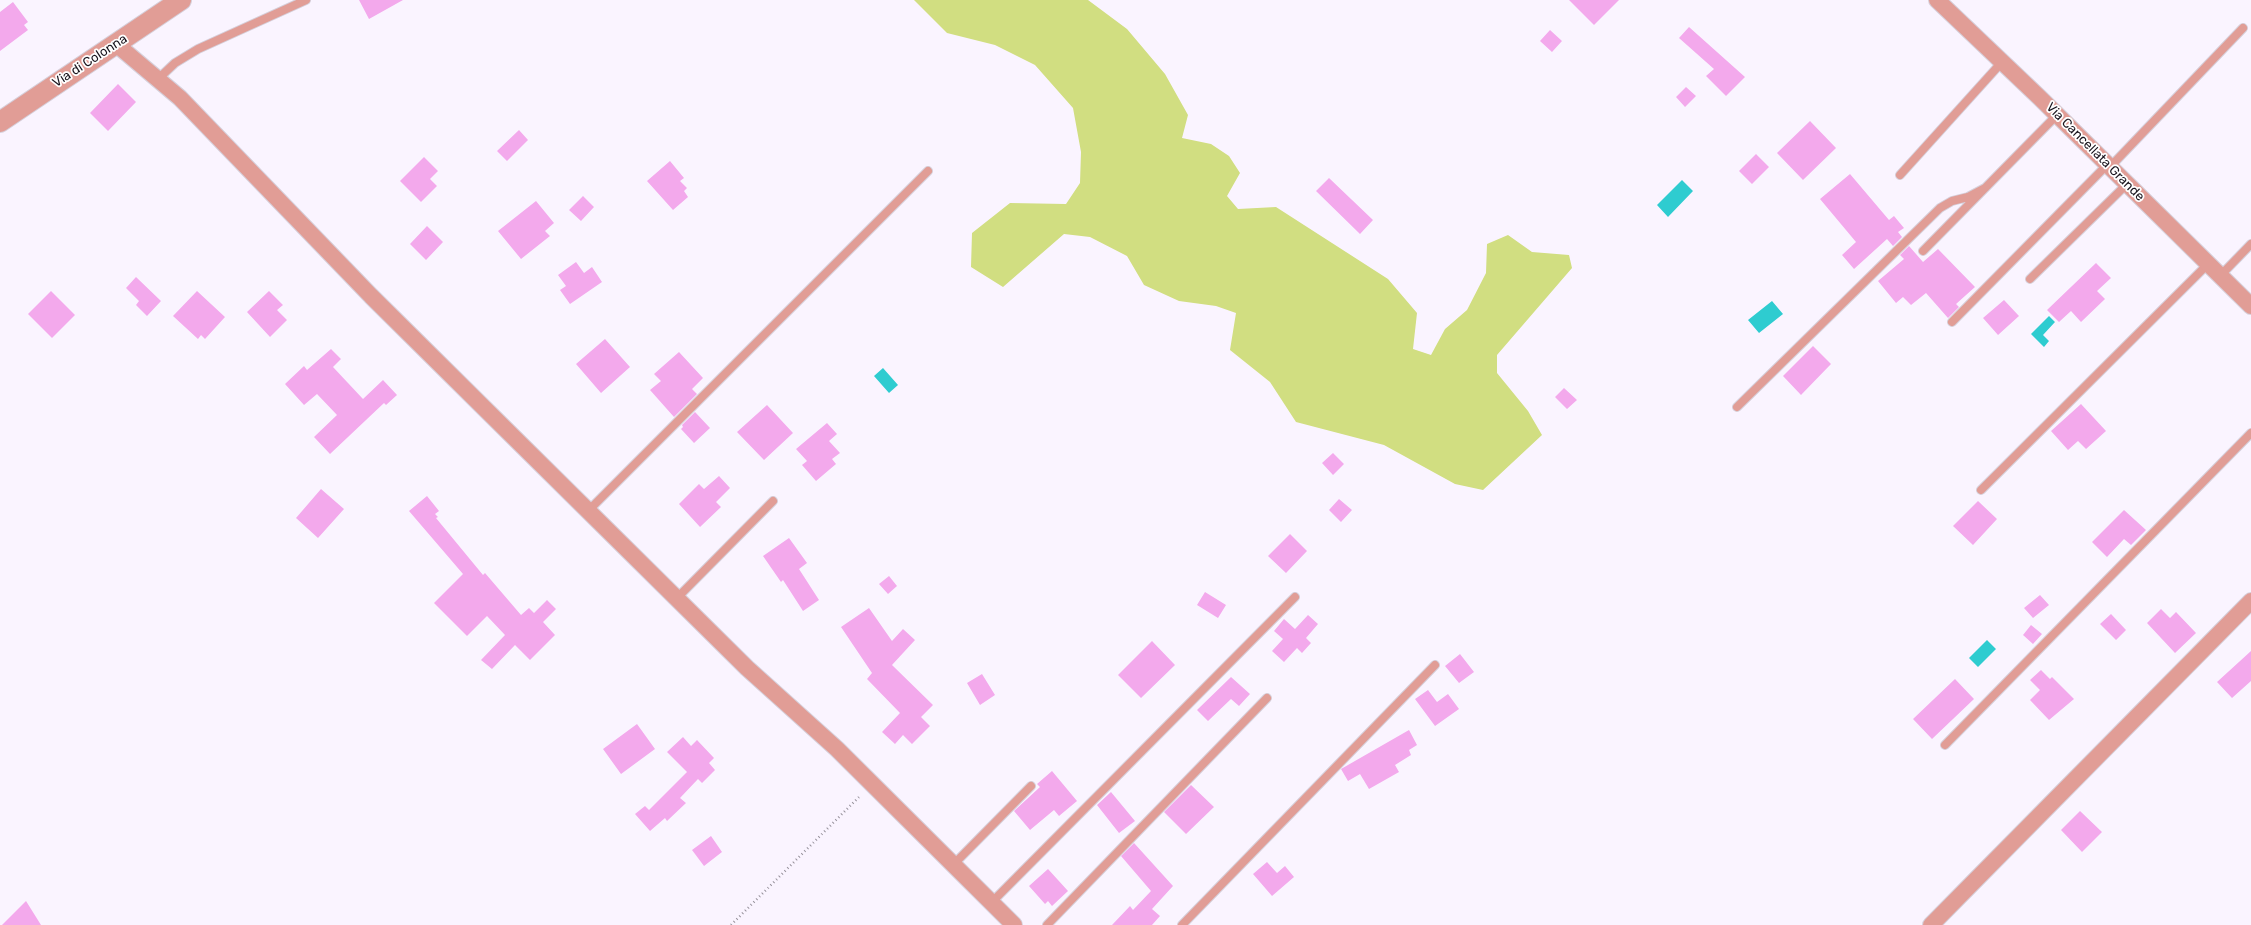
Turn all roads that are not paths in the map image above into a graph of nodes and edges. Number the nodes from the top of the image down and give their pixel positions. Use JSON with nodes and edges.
{"nodes":[{"id":1,"x":306,"y":0,"type":"edge"},
{"id":2,"x":1936,"y":0,"type":"edge"},
{"id":3,"x":177,"y":2,"type":"edge"},
{"id":4,"x":2243,"y":28,"type":"dead end"},
{"id":5,"x":116,"y":44,"type":"junction"},
{"id":6,"x":2002,"y":62,"type":"junction"},
{"id":7,"x":158,"y":79,"type":"junction"},
{"id":8,"x":2057,"y":115,"type":"junction"},
{"id":9,"x":0,"y":122,"type":"edge"},
{"id":10,"x":2109,"y":166,"type":"junction"},
{"id":11,"x":928,"y":171,"type":"dead end"},
{"id":12,"x":1900,"y":175,"type":"dead end"},
{"id":13,"x":2127,"y":184,"type":"junction"},
{"id":14,"x":1985,"y":188,"type":"junction"},
{"id":15,"x":2251,"y":244,"type":"edge"},
{"id":16,"x":1923,"y":251,"type":"dead end"},
{"id":17,"x":2208,"y":264,"type":"junction"},
{"id":18,"x":2220,"y":276,"type":"junction"},
{"id":19,"x":2030,"y":279,"type":"dead end"},
{"id":20,"x":2251,"y":306,"type":"edge"},
{"id":21,"x":1952,"y":322,"type":"dead end"},
{"id":22,"x":1737,"y":407,"type":"dead end"},
{"id":23,"x":2251,"y":434,"type":"edge"},
{"id":24,"x":1981,"y":490,"type":"dead end"},
{"id":25,"x":773,"y":501,"type":"dead end"},
{"id":26,"x":588,"y":511,"type":"junction"},
{"id":27,"x":1295,"y":597,"type":"dead end"},
{"id":28,"x":677,"y":598,"type":"junction"},
{"id":29,"x":2251,"y":602,"type":"edge"},
{"id":30,"x":1435,"y":665,"type":"dead end"},
{"id":31,"x":1267,"y":698,"type":"dead end"},
{"id":32,"x":1945,"y":745,"type":"dead end"},
{"id":33,"x":1031,"y":786,"type":"dead end"},
{"id":34,"x":953,"y":865,"type":"junction"},
{"id":35,"x":992,"y":902,"type":"junction"},
{"id":36,"x":1014,"y":925,"type":"edge"},
{"id":37,"x":1047,"y":925,"type":"edge"},
{"id":38,"x":1182,"y":925,"type":"edge"},
{"id":39,"x":1931,"y":925,"type":"edge"}],
"edges":[{"from":1,"to":7,"type":"lane"},
{"from":2,"to":6,"type":"street","name":"Via Cancellata Grande"},
{"from":3,"to":5,"type":"street","name":"Via di Colonna"},
{"from":4,"to":10,"type":"lane"},
{"from":5,"to":7,"type":"street"},
{"from":5,"to":9,"type":"street","name":"Via di Colonna"},
{"from":6,"to":8,"type":"street","name":"Via Cancellata Grande"},
{"from":6,"to":12,"type":"lane"},
{"from":7,"to":26,"type":"street"},
{"from":8,"to":10,"type":"street","name":"Via Cancellata Grande"},
{"from":8,"to":14,"type":"lane"},
{"from":10,"to":13,"type":"street","name":"Via Cancellata Grande"},
{"from":10,"to":21,"type":"lane"},
{"from":11,"to":26,"type":"lane"},
{"from":13,"to":17,"type":"street","name":"Via Cancellata Grande"},
{"from":13,"to":19,"type":"lane"},
{"from":14,"to":16,"type":"lane"},
{"from":14,"to":22,"type":"lane"},
{"from":15,"to":18,"type":"lane"},
{"from":17,"to":18,"type":"street","name":"Via Cancellata Grande"},
{"from":17,"to":24,"type":"lane"},
{"from":18,"to":20,"type":"street","name":"Via Cancellata Grande"},
{"from":23,"to":32,"type":"lane"},
{"from":25,"to":28,"type":"lane"},
{"from":26,"to":28,"type":"street"},
{"from":27,"to":35,"type":"lane"},
{"from":28,"to":34,"type":"street"},
{"from":29,"to":39,"type":"street"},
{"from":30,"to":38,"type":"lane"},
{"from":31,"to":37,"type":"lane"},
{"from":33,"to":34,"type":"lane"},
{"from":34,"to":35,"type":"street"},
{"from":35,"to":36,"type":"street"}]}
